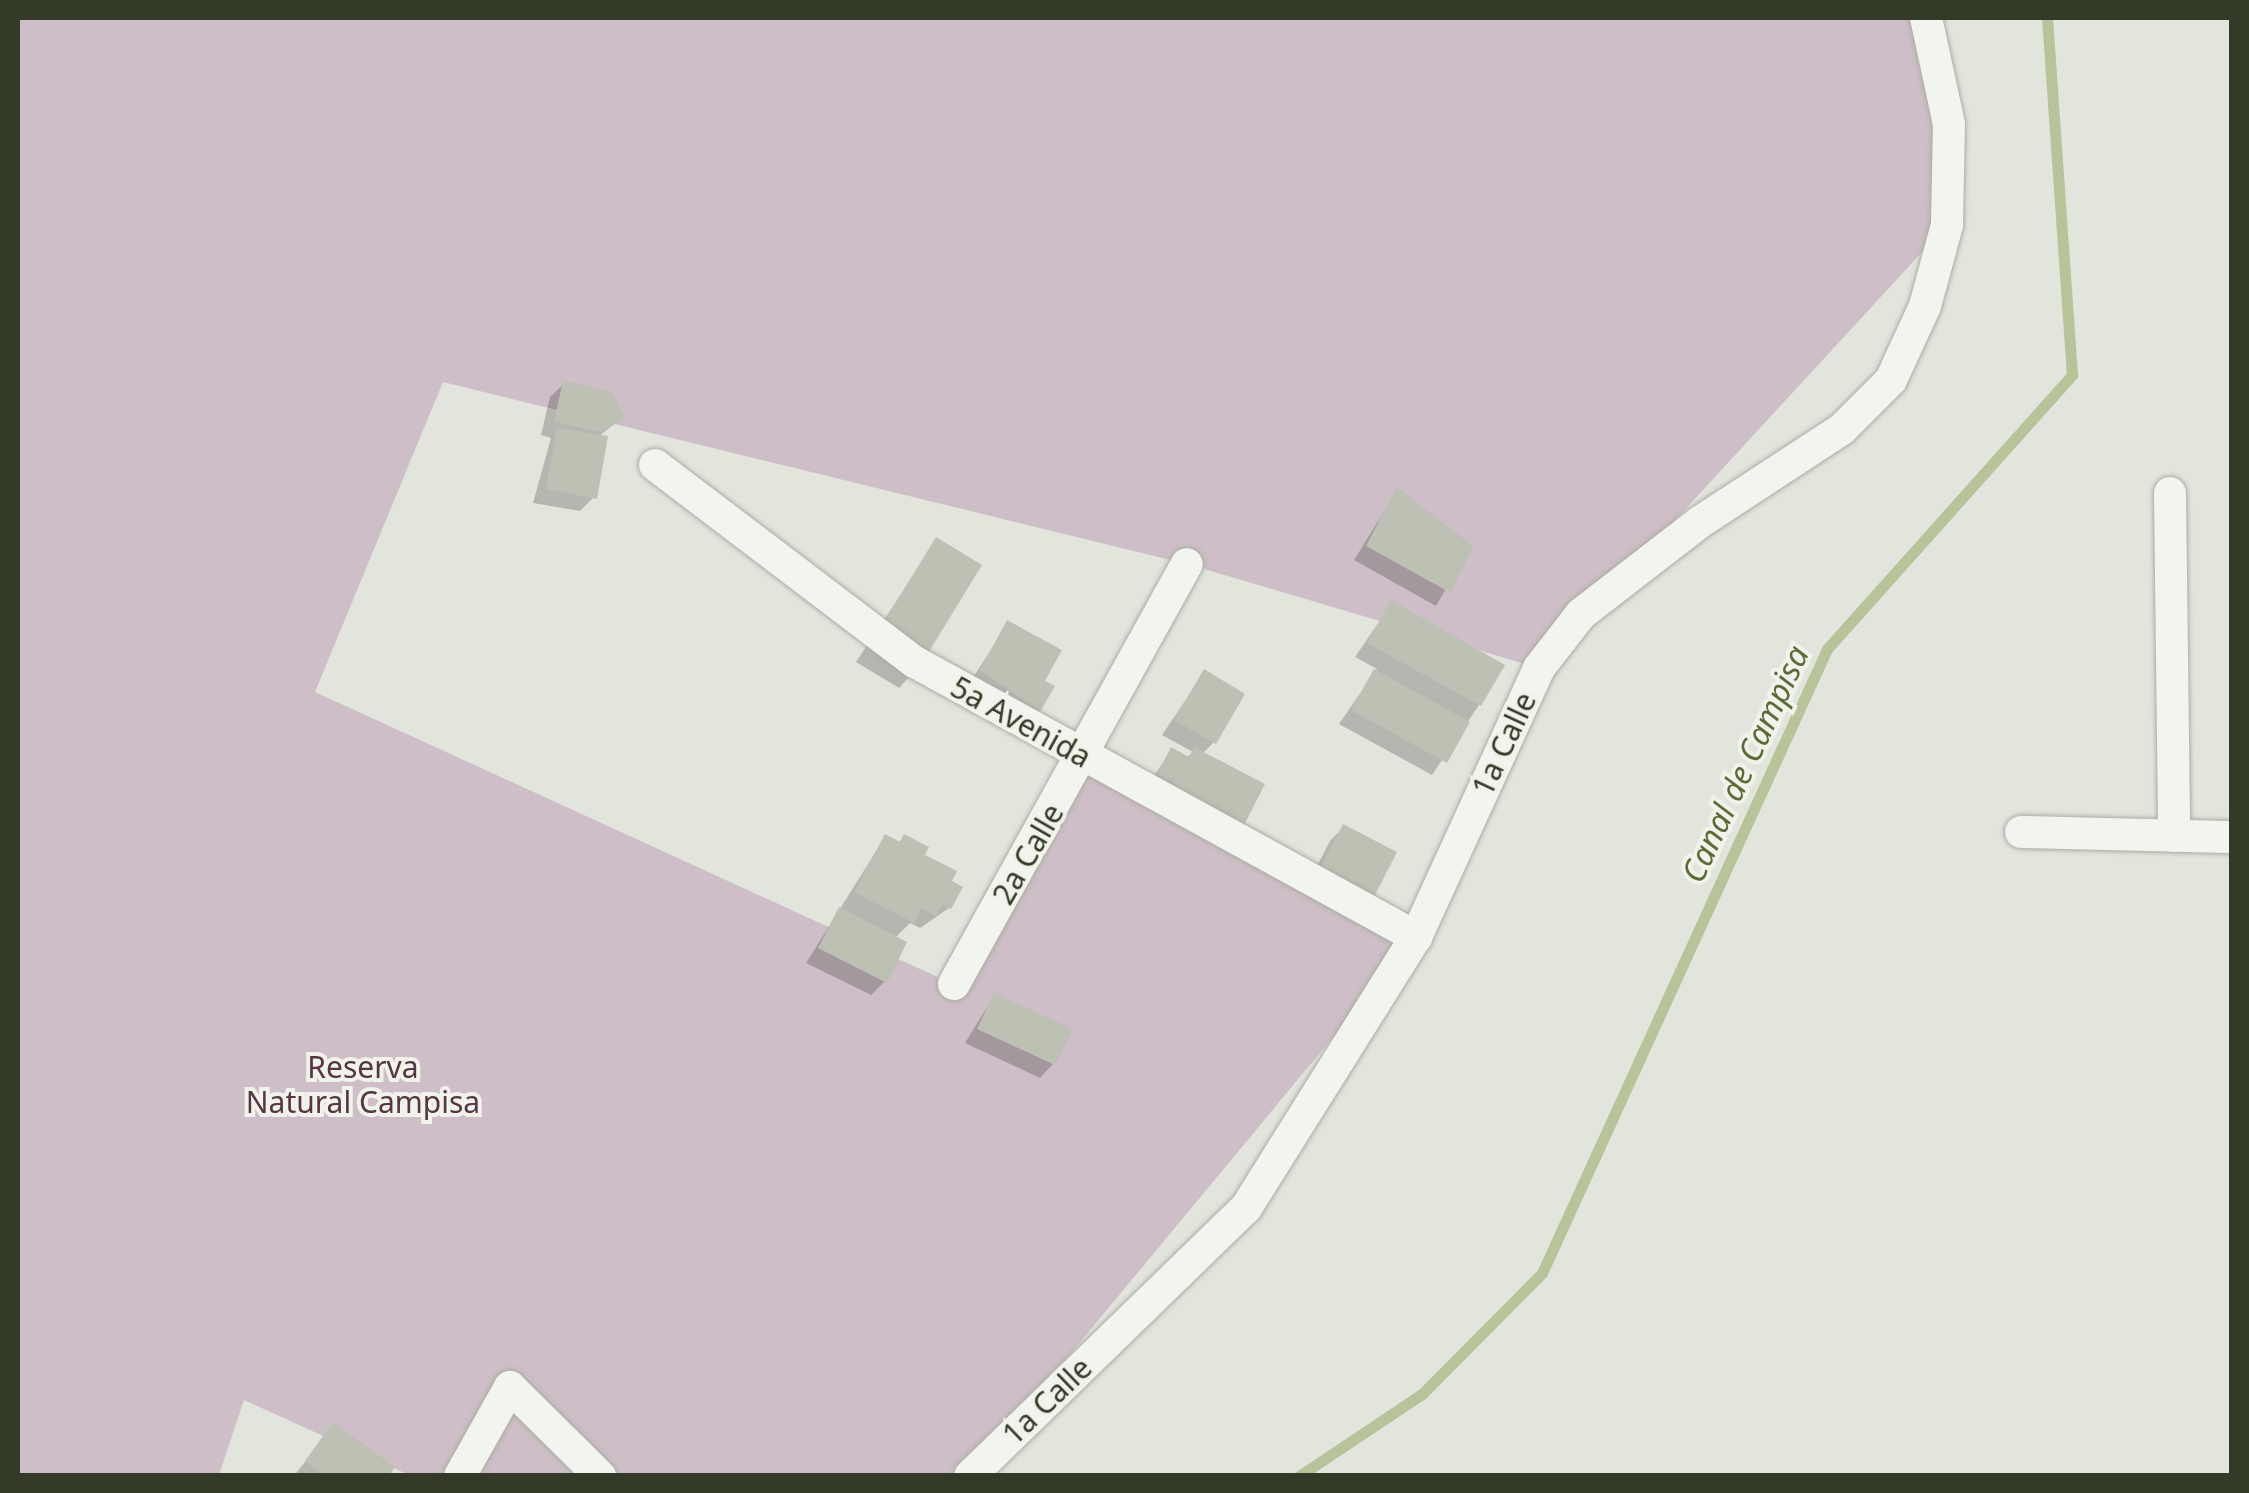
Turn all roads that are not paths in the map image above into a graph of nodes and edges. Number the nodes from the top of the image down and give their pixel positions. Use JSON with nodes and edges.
{"nodes":[{"id":1,"x":1926,"y":18,"type":"edge"},
{"id":2,"x":655,"y":465,"type":"dead end"},
{"id":3,"x":2170,"y":493,"type":"dead end"},
{"id":4,"x":1187,"y":564,"type":"dead end"},
{"id":5,"x":1083,"y":758,"type":"junction"},
{"id":6,"x":2022,"y":832,"type":"dead end"},
{"id":7,"x":2174,"y":836,"type":"junction"},
{"id":8,"x":2232,"y":837,"type":"edge"},
{"id":9,"x":1416,"y":937,"type":"junction"},
{"id":10,"x":954,"y":984,"type":"dead end"},
{"id":11,"x":460,"y":1476,"type":"edge"},
{"id":12,"x":600,"y":1476,"type":"edge"},
{"id":13,"x":970,"y":1476,"type":"edge"}],
"edges":[{"from":1,"to":9,"type":"street","name":"1a Calle"},
{"from":2,"to":5,"type":"street","name":"5a Avenida"},
{"from":3,"to":7,"type":"street"},
{"from":4,"to":5,"type":"street","name":"2a Calle"},
{"from":5,"to":9,"type":"street","name":"5a Avenida"},
{"from":5,"to":10,"type":"street","name":"2a Calle"},
{"from":6,"to":7,"type":"street"},
{"from":7,"to":8,"type":"street"},
{"from":9,"to":13,"type":"street","name":"1a Calle"},
{"from":11,"to":12,"type":"street"}]}
